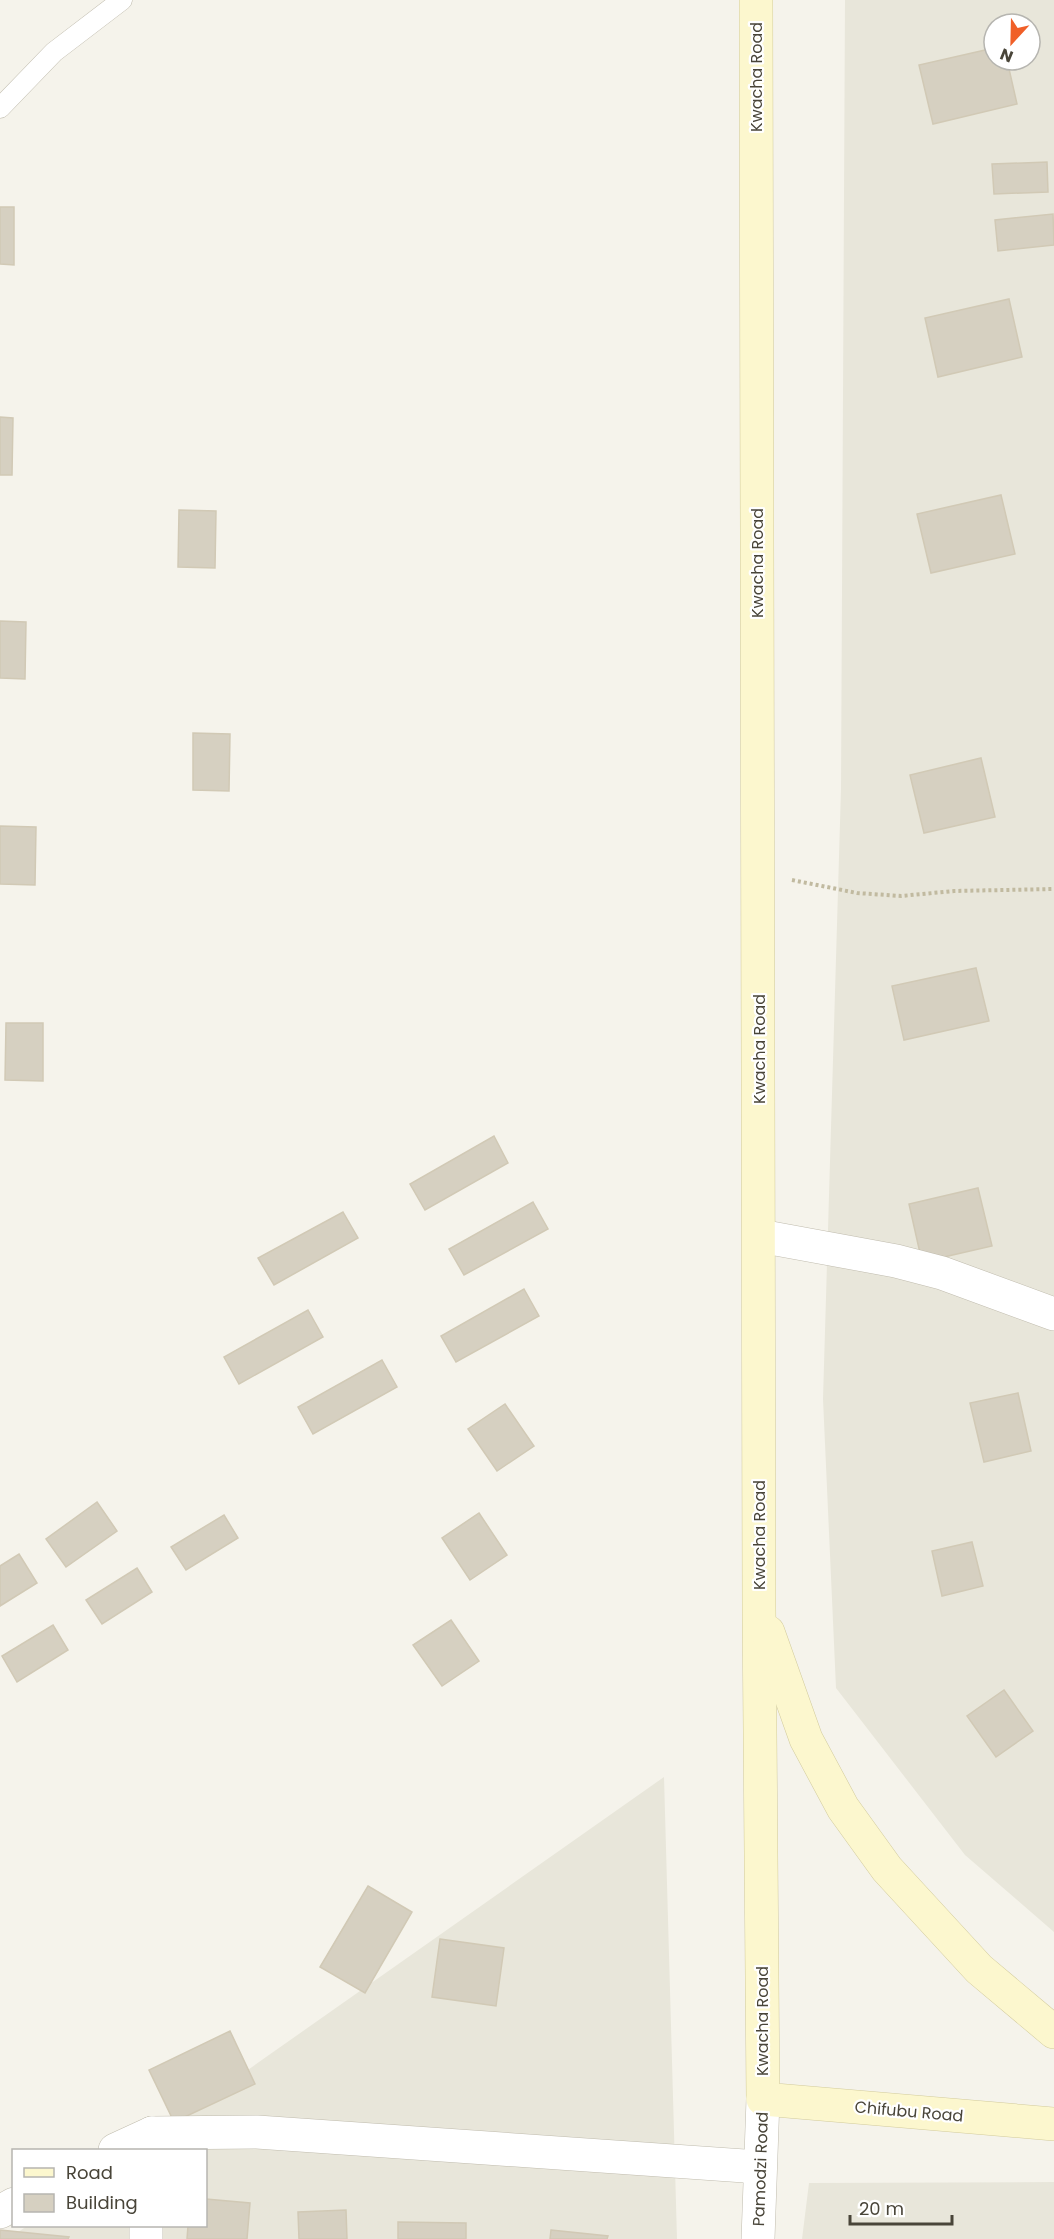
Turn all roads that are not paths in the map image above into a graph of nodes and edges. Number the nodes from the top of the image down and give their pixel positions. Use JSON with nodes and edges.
{"nodes":[{"id":1,"x":122,"y":0,"type":"edge"},
{"id":2,"x":756,"y":0,"type":"edge"},
{"id":3,"x":0,"y":108,"type":"edge"},
{"id":4,"x":760,"y":1236,"type":"junction"},
{"id":5,"x":1054,"y":1314,"type":"edge"},
{"id":6,"x":759,"y":1608,"type":"junction"},
{"id":7,"x":1054,"y":2032,"type":"edge"},
{"id":8,"x":763,"y":2098,"type":"junction"},
{"id":9,"x":1054,"y":2124,"type":"edge"},
{"id":10,"x":151,"y":2142,"type":"edge"},
{"id":11,"x":123,"y":2149,"type":"edge"},
{"id":12,"x":759,"y":2167,"type":"junction"},
{"id":13,"x":758,"y":2239,"type":"edge"}],
"edges":[{"from":1,"to":3,"type":"lane"},
{"from":2,"to":4,"type":"main road","name":"Kwacha Road"},
{"from":4,"to":5,"type":"street"},
{"from":4,"to":6,"type":"main road","name":"Kwacha Road"},
{"from":6,"to":7,"type":"main road"},
{"from":6,"to":8,"type":"main road","name":"Kwacha Road"},
{"from":8,"to":9,"type":"main road","name":"Chifubu Road"},
{"from":8,"to":12,"type":"street","name":"Pamodzi Road"},
{"from":10,"to":11,"type":"street"},
{"from":10,"to":12,"type":"street"},
{"from":12,"to":13,"type":"street","name":"Pamodzi Road"}]}
